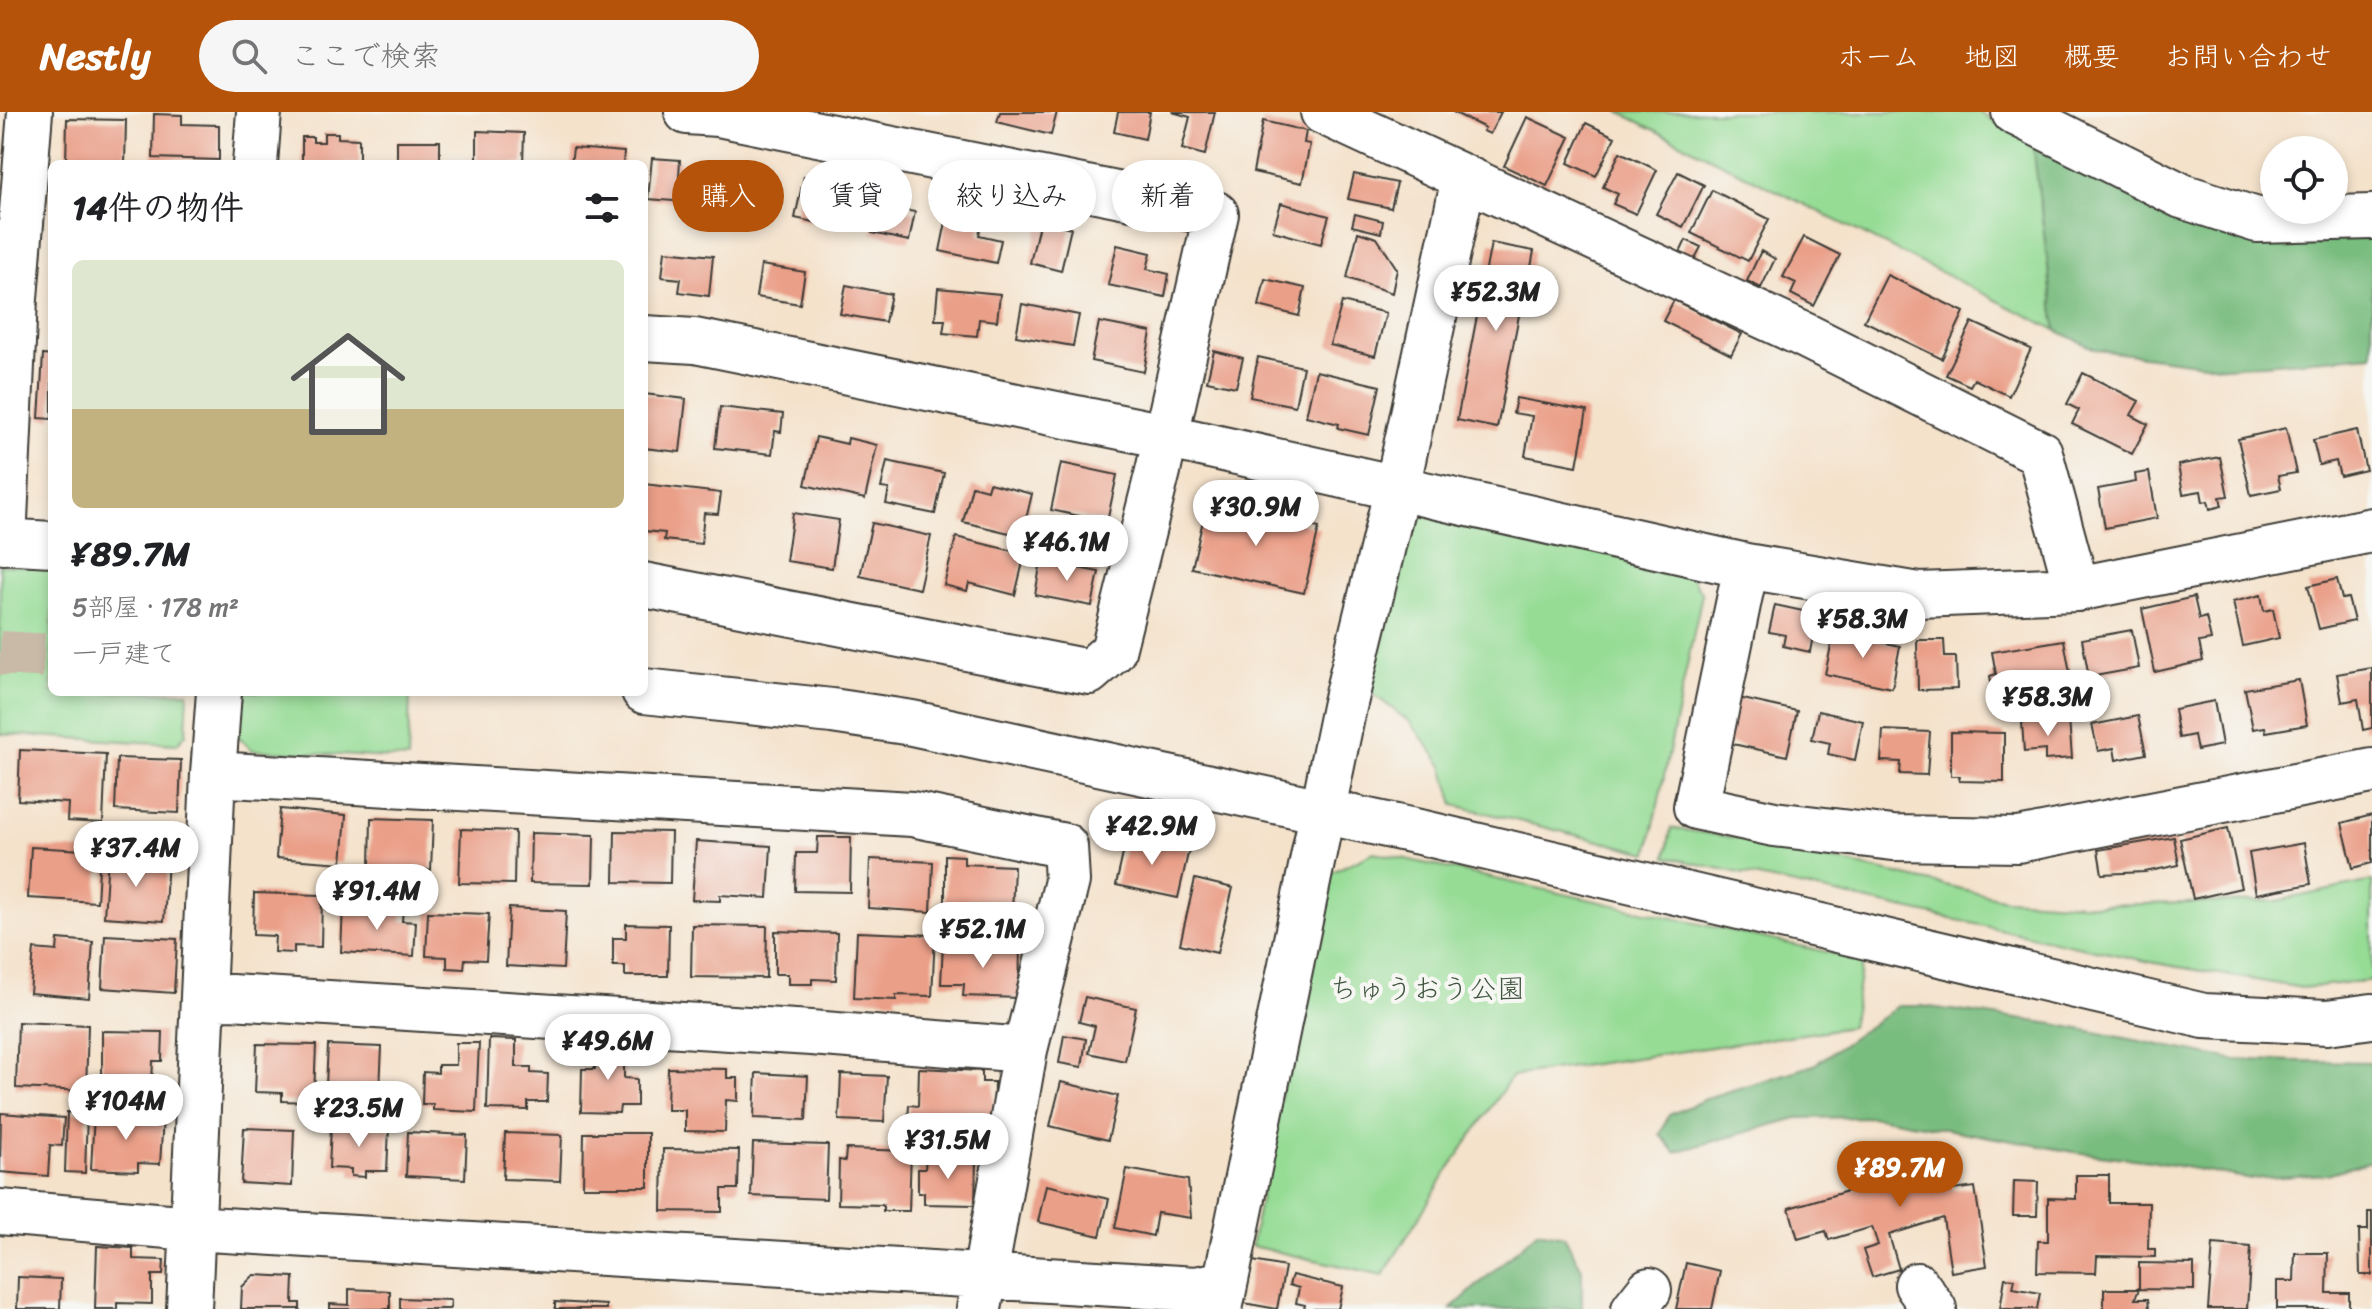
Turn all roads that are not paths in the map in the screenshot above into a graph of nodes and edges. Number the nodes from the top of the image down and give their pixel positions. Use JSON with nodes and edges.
{"nodes":[{"id":1,"x":30,"y":112,"type":"edge"},
{"id":2,"x":259,"y":112,"type":"edge"},
{"id":3,"x":687,"y":112,"type":"edge"},
{"id":4,"x":1323,"y":112,"type":"edge"},
{"id":5,"x":2014,"y":112,"type":"edge"},
{"id":6,"x":255,"y":160,"type":"edge"},
{"id":7,"x":1464,"y":178,"type":"junction"},
{"id":8,"x":2372,"y":217,"type":"edge"},
{"id":9,"x":7,"y":298,"type":"edge"},
{"id":10,"x":648,"y":338,"type":"edge"},
{"id":11,"x":1165,"y":436,"type":"junction"},
{"id":12,"x":1397,"y":488,"type":"junction"},
{"id":13,"x":2372,"y":530,"type":"edge"},
{"id":14,"x":2,"y":542,"type":"edge"},
{"id":15,"x":48,"y":544,"type":"edge"},
{"id":16,"x":1746,"y":566,"type":"junction"},
{"id":17,"x":648,"y":586,"type":"edge"},
{"id":18,"x":2077,"y":589,"type":"junction"},
{"id":19,"x":648,"y":691,"type":"edge"},
{"id":20,"x":219,"y":696,"type":"edge"},
{"id":21,"x":2372,"y":771,"type":"edge"},
{"id":22,"x":213,"y":774,"type":"junction"},
{"id":23,"x":1321,"y":812,"type":"junction"},
{"id":24,"x":204,"y":998,"type":"junction"},
{"id":25,"x":2372,"y":1016,"type":"edge"},
{"id":26,"x":1025,"y":1050,"type":"junction"},
{"id":27,"x":0,"y":1212,"type":"edge"},
{"id":28,"x":192,"y":1228,"type":"junction"},
{"id":29,"x":982,"y":1292,"type":"edge"},
{"id":30,"x":1222,"y":1296,"type":"edge"},
{"id":31,"x":189,"y":1309,"type":"edge"}],
"edges":[{"from":1,"to":9,"type":"street"},
{"from":2,"to":6,"type":"street"},
{"from":3,"to":11,"type":"street"},
{"from":4,"to":7,"type":"street"},
{"from":5,"to":8,"type":"street"},
{"from":7,"to":12,"type":"street"},
{"from":7,"to":18,"type":"street"},
{"from":9,"to":14,"type":"street"},
{"from":10,"to":11,"type":"street"},
{"from":11,"to":12,"type":"street"},
{"from":11,"to":17,"type":"street"},
{"from":12,"to":16,"type":"street"},
{"from":12,"to":23,"type":"street"},
{"from":13,"to":18,"type":"street"},
{"from":14,"to":15,"type":"street"},
{"from":16,"to":18,"type":"street"},
{"from":16,"to":21,"type":"street"},
{"from":19,"to":23,"type":"street"},
{"from":20,"to":22,"type":"street"},
{"from":22,"to":24,"type":"street"},
{"from":22,"to":26,"type":"street"},
{"from":23,"to":25,"type":"street"},
{"from":23,"to":30,"type":"street"},
{"from":24,"to":26,"type":"street"},
{"from":24,"to":28,"type":"street"},
{"from":26,"to":29,"type":"street"},
{"from":27,"to":28,"type":"street"},
{"from":28,"to":29,"type":"street"},
{"from":28,"to":31,"type":"street"},
{"from":29,"to":30,"type":"street"}]}
